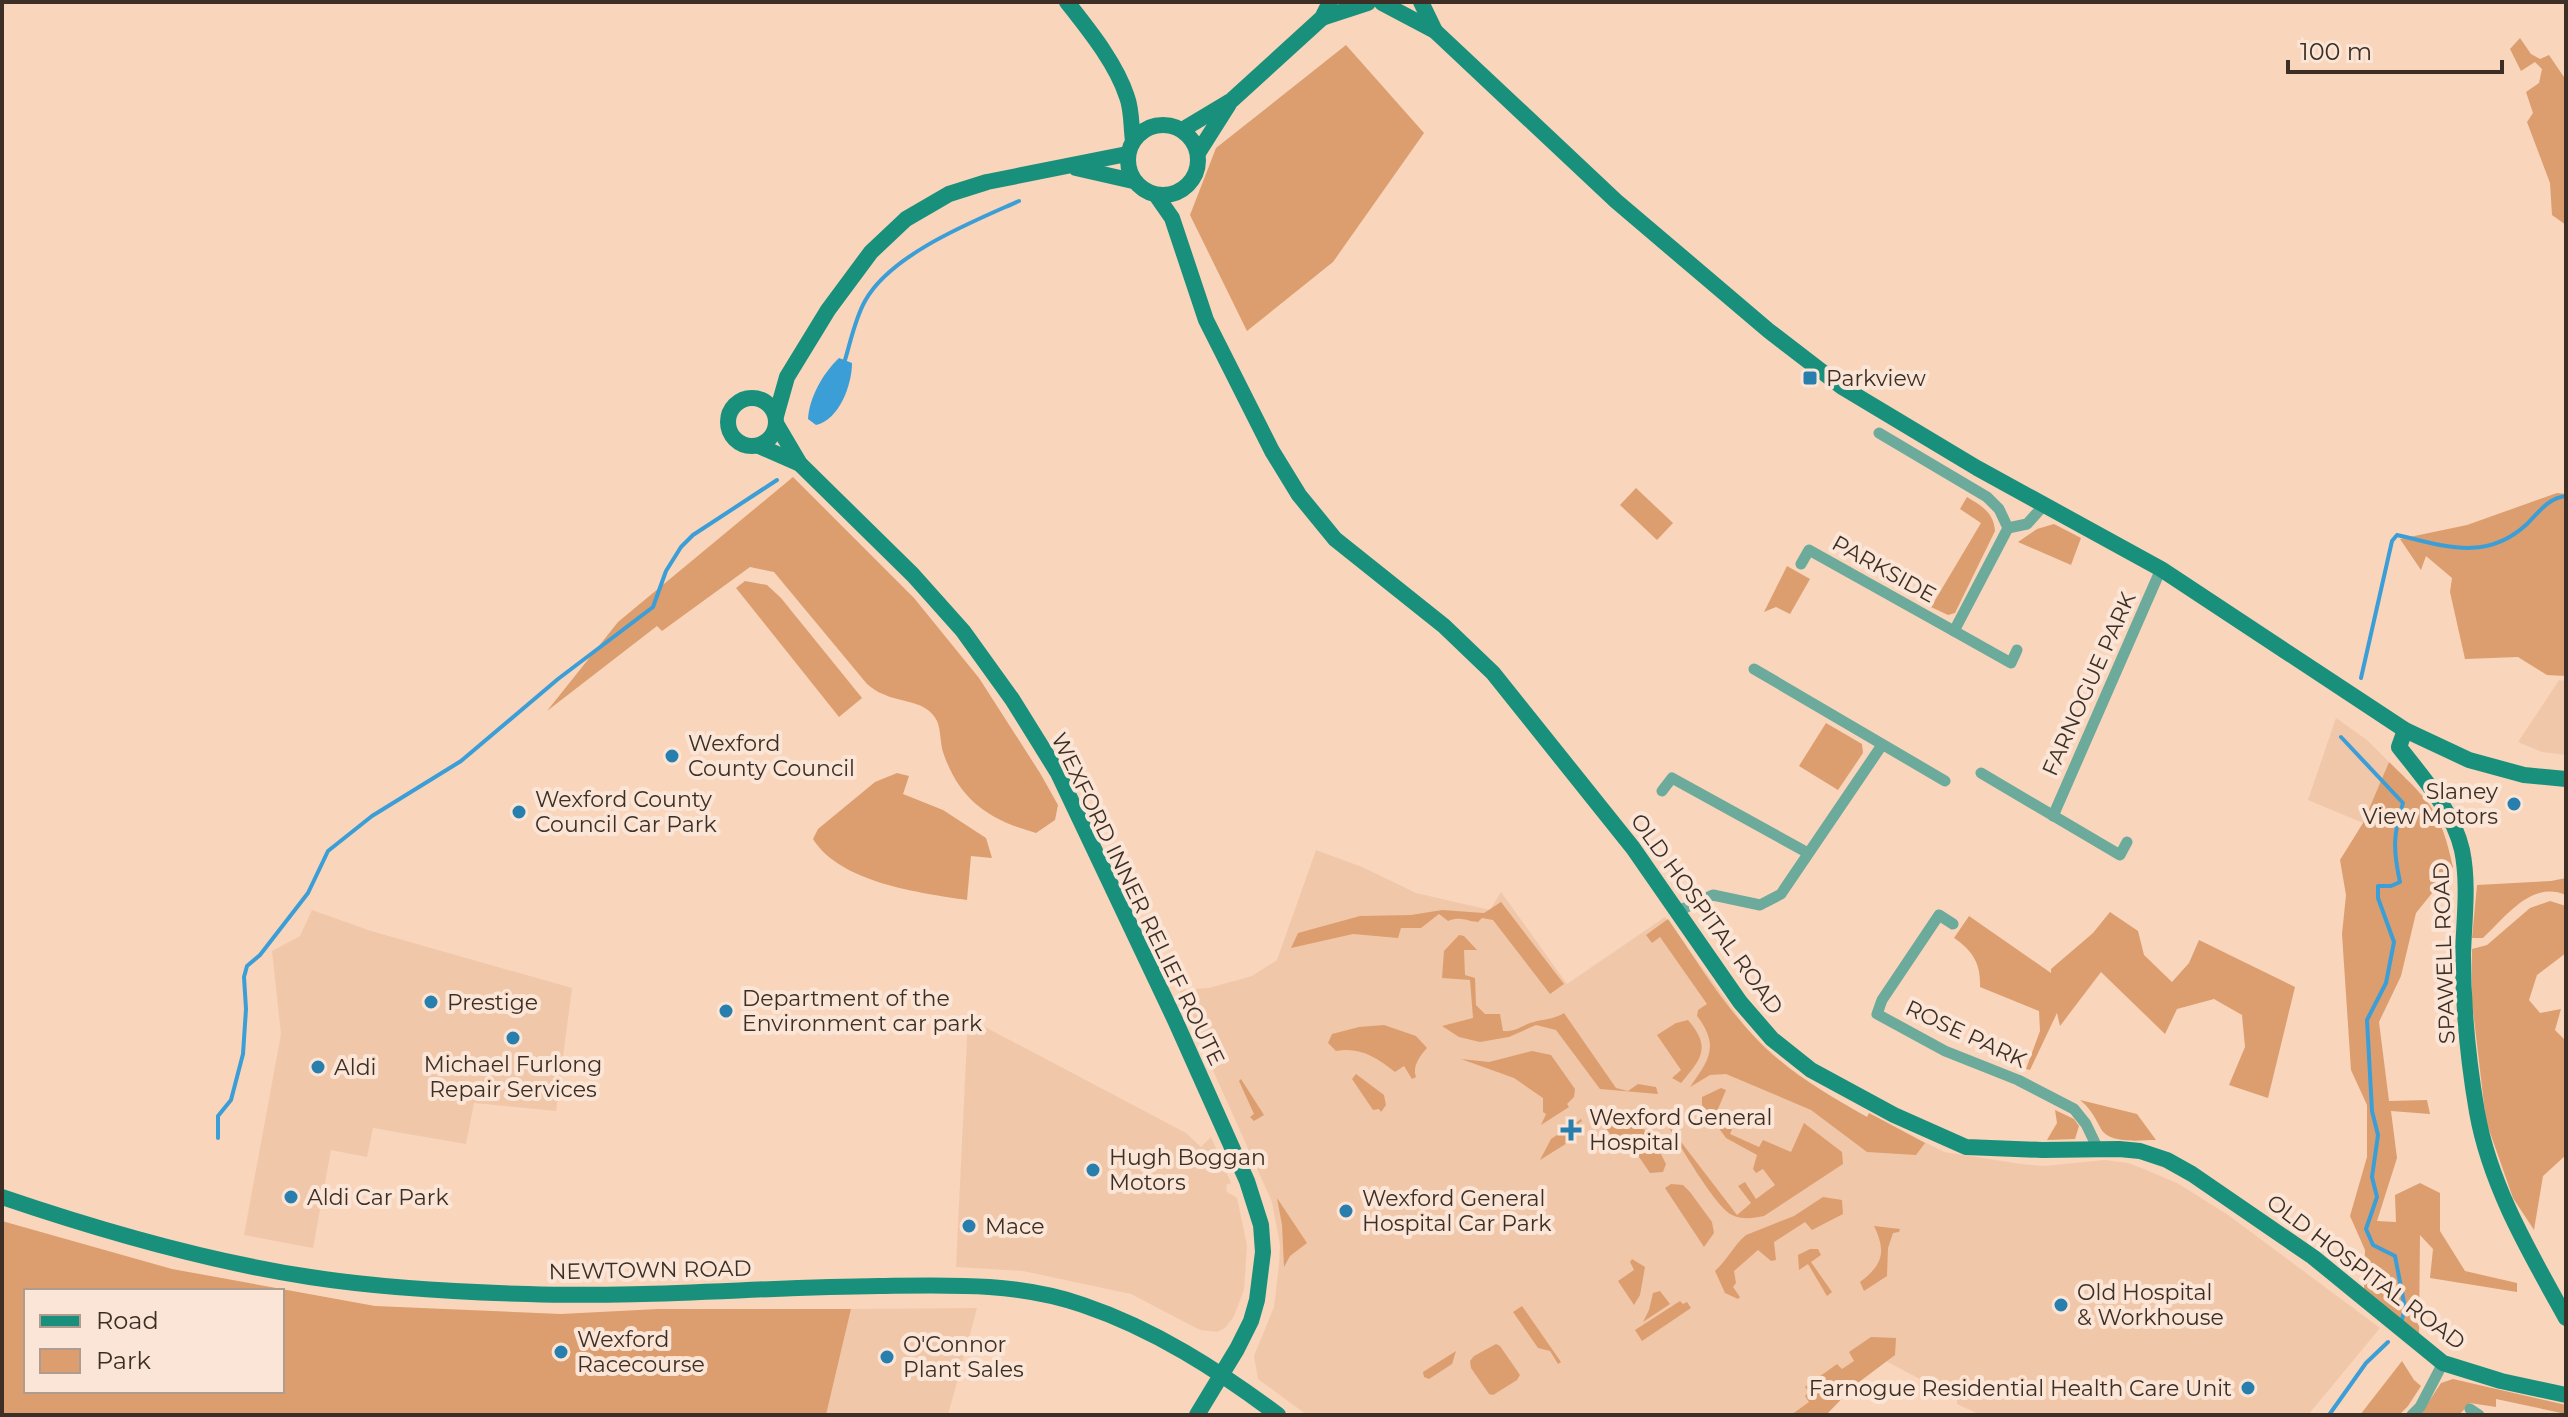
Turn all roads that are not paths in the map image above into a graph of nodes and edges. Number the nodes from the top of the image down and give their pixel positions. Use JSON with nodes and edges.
{"nodes":[{"id":1,"x":1067,"y":2,"type":"edge"},
{"id":2,"x":1376,"y":2,"type":"edge"},
{"id":3,"x":1421,"y":2,"type":"edge"},
{"id":4,"x":1326,"y":10,"type":"edge"},
{"id":5,"x":1435,"y":31,"type":"junction"},
{"id":6,"x":1128,"y":99,"type":"junction"},
{"id":7,"x":1232,"y":100,"type":"junction"},
{"id":8,"x":1155,"y":125,"type":"junction"},
{"id":9,"x":1182,"y":130,"type":"junction"},
{"id":10,"x":1130,"y":147,"type":"junction"},
{"id":11,"x":1198,"y":153,"type":"junction"},
{"id":12,"x":1071,"y":166,"type":"junction"},
{"id":13,"x":1133,"y":181,"type":"junction"},
{"id":14,"x":1183,"y":190,"type":"junction"},
{"id":15,"x":1156,"y":195,"type":"junction"},
{"id":16,"x":1172,"y":218,"type":"junction"},
{"id":17,"x":787,"y":377,"type":"junction"},
{"id":18,"x":756,"y":398,"type":"junction"},
{"id":19,"x":777,"y":421,"type":"junction"},
{"id":20,"x":1879,"y":433,"type":"dead end"},
{"id":21,"x":759,"y":446,"type":"junction"},
{"id":22,"x":800,"y":464,"type":"junction"},
{"id":23,"x":2045,"y":504,"type":"junction"},
{"id":24,"x":2008,"y":528,"type":"junction"},
{"id":25,"x":1801,"y":564,"type":"dead end"},
{"id":26,"x":2161,"y":569,"type":"junction"},
{"id":27,"x":1954,"y":631,"type":"junction"},
{"id":28,"x":2017,"y":650,"type":"dead end"},
{"id":29,"x":1754,"y":669,"type":"dead end"},
{"id":30,"x":2405,"y":730,"type":"junction"},
{"id":31,"x":1882,"y":745,"type":"junction"},
{"id":32,"x":1981,"y":773,"type":"dead end"},
{"id":33,"x":2566,"y":779,"type":"edge"},
{"id":34,"x":1945,"y":781,"type":"dead end"},
{"id":35,"x":1662,"y":791,"type":"dead end"},
{"id":36,"x":2053,"y":816,"type":"junction"},
{"id":37,"x":2127,"y":842,"type":"dead end"},
{"id":38,"x":1808,"y":853,"type":"junction"},
{"id":39,"x":1678,"y":911,"type":"junction"},
{"id":40,"x":1953,"y":924,"type":"dead end"},
{"id":41,"x":2097,"y":1147,"type":"junction"},
{"id":42,"x":2,"y":1197,"type":"edge"},
{"id":43,"x":2566,"y":1318,"type":"edge"},
{"id":44,"x":2443,"y":1363,"type":"junction"},
{"id":45,"x":1222,"y":1375,"type":"junction"},
{"id":46,"x":2566,"y":1395,"type":"edge"},
{"id":47,"x":1197,"y":1415,"type":"edge"},
{"id":48,"x":1278,"y":1415,"type":"edge"},
{"id":49,"x":2412,"y":1415,"type":"edge"}],
"edges":[{"from":1,"to":6,"type":"street"},
{"from":2,"to":4,"type":"street"},
{"from":2,"to":5,"type":"street"},
{"from":3,"to":5,"type":"street"},
{"from":4,"to":7,"type":"street"},
{"from":5,"to":23,"type":"street"},
{"from":6,"to":8,"type":"street"},
{"from":6,"to":10,"type":"street"},
{"from":7,"to":9,"type":"street"},
{"from":7,"to":11,"type":"street"},
{"from":8,"to":9,"type":"street"},
{"from":8,"to":10,"type":"street"},
{"from":9,"to":11,"type":"street"},
{"from":10,"to":12,"type":"street"},
{"from":10,"to":13,"type":"street"},
{"from":11,"to":14,"type":"street"},
{"from":12,"to":13,"type":"street"},
{"from":12,"to":17,"type":"street"},
{"from":13,"to":15,"type":"street"},
{"from":14,"to":15,"type":"street"},
{"from":14,"to":16,"type":"street"},
{"from":15,"to":16,"type":"street","name":"OLD HOSPITAL ROAD"},
{"from":16,"to":39,"type":"street","name":"OLD HOSPITAL ROAD"},
{"from":17,"to":18,"type":"street"},
{"from":17,"to":19,"type":"street"},
{"from":18,"to":19,"type":"street"},
{"from":18,"to":21,"type":"street"},
{"from":19,"to":21,"type":"street"},
{"from":19,"to":22,"type":"street","name":"WEXFORD INNER RELIEF ROUTE"},
{"from":20,"to":24,"type":"street"},
{"from":21,"to":22,"type":"street","name":"WEXFORD INNER RELIEF ROUTE"},
{"from":22,"to":45,"type":"street","name":"WEXFORD INNER RELIEF ROUTE"},
{"from":23,"to":24,"type":"street"},
{"from":23,"to":26,"type":"street"},
{"from":24,"to":27,"type":"street"},
{"from":25,"to":27,"type":"street","name":"PARKSIDE"},
{"from":26,"to":30,"type":"street"},
{"from":26,"to":36,"type":"street","name":"FARNOGUE PARK"},
{"from":27,"to":28,"type":"street","name":"PARKSIDE"},
{"from":29,"to":31,"type":"street"},
{"from":30,"to":33,"type":"street"},
{"from":30,"to":43,"type":"street","name":"SPAWELL ROAD"},
{"from":31,"to":34,"type":"street"},
{"from":31,"to":38,"type":"street"},
{"from":32,"to":36,"type":"street","name":"FARNOGUE PARK"},
{"from":35,"to":38,"type":"street"},
{"from":36,"to":37,"type":"street","name":"FARNOGUE PARK"},
{"from":38,"to":39,"type":"street"},
{"from":39,"to":41,"type":"street","name":"OLD HOSPITAL ROAD"},
{"from":40,"to":41,"type":"street","name":"ROSE PARK"},
{"from":41,"to":44,"type":"street","name":"OLD HOSPITAL ROAD"},
{"from":42,"to":45,"type":"street","name":"NEWTOWN ROAD"},
{"from":44,"to":46,"type":"street","name":"OLD HOSPITAL ROAD"},
{"from":44,"to":49,"type":"street"},
{"from":45,"to":47,"type":"street","name":"WEXFORD INNER RELIEF ROUTE"},
{"from":45,"to":48,"type":"street","name":"NEWTOWN ROAD"}]}
